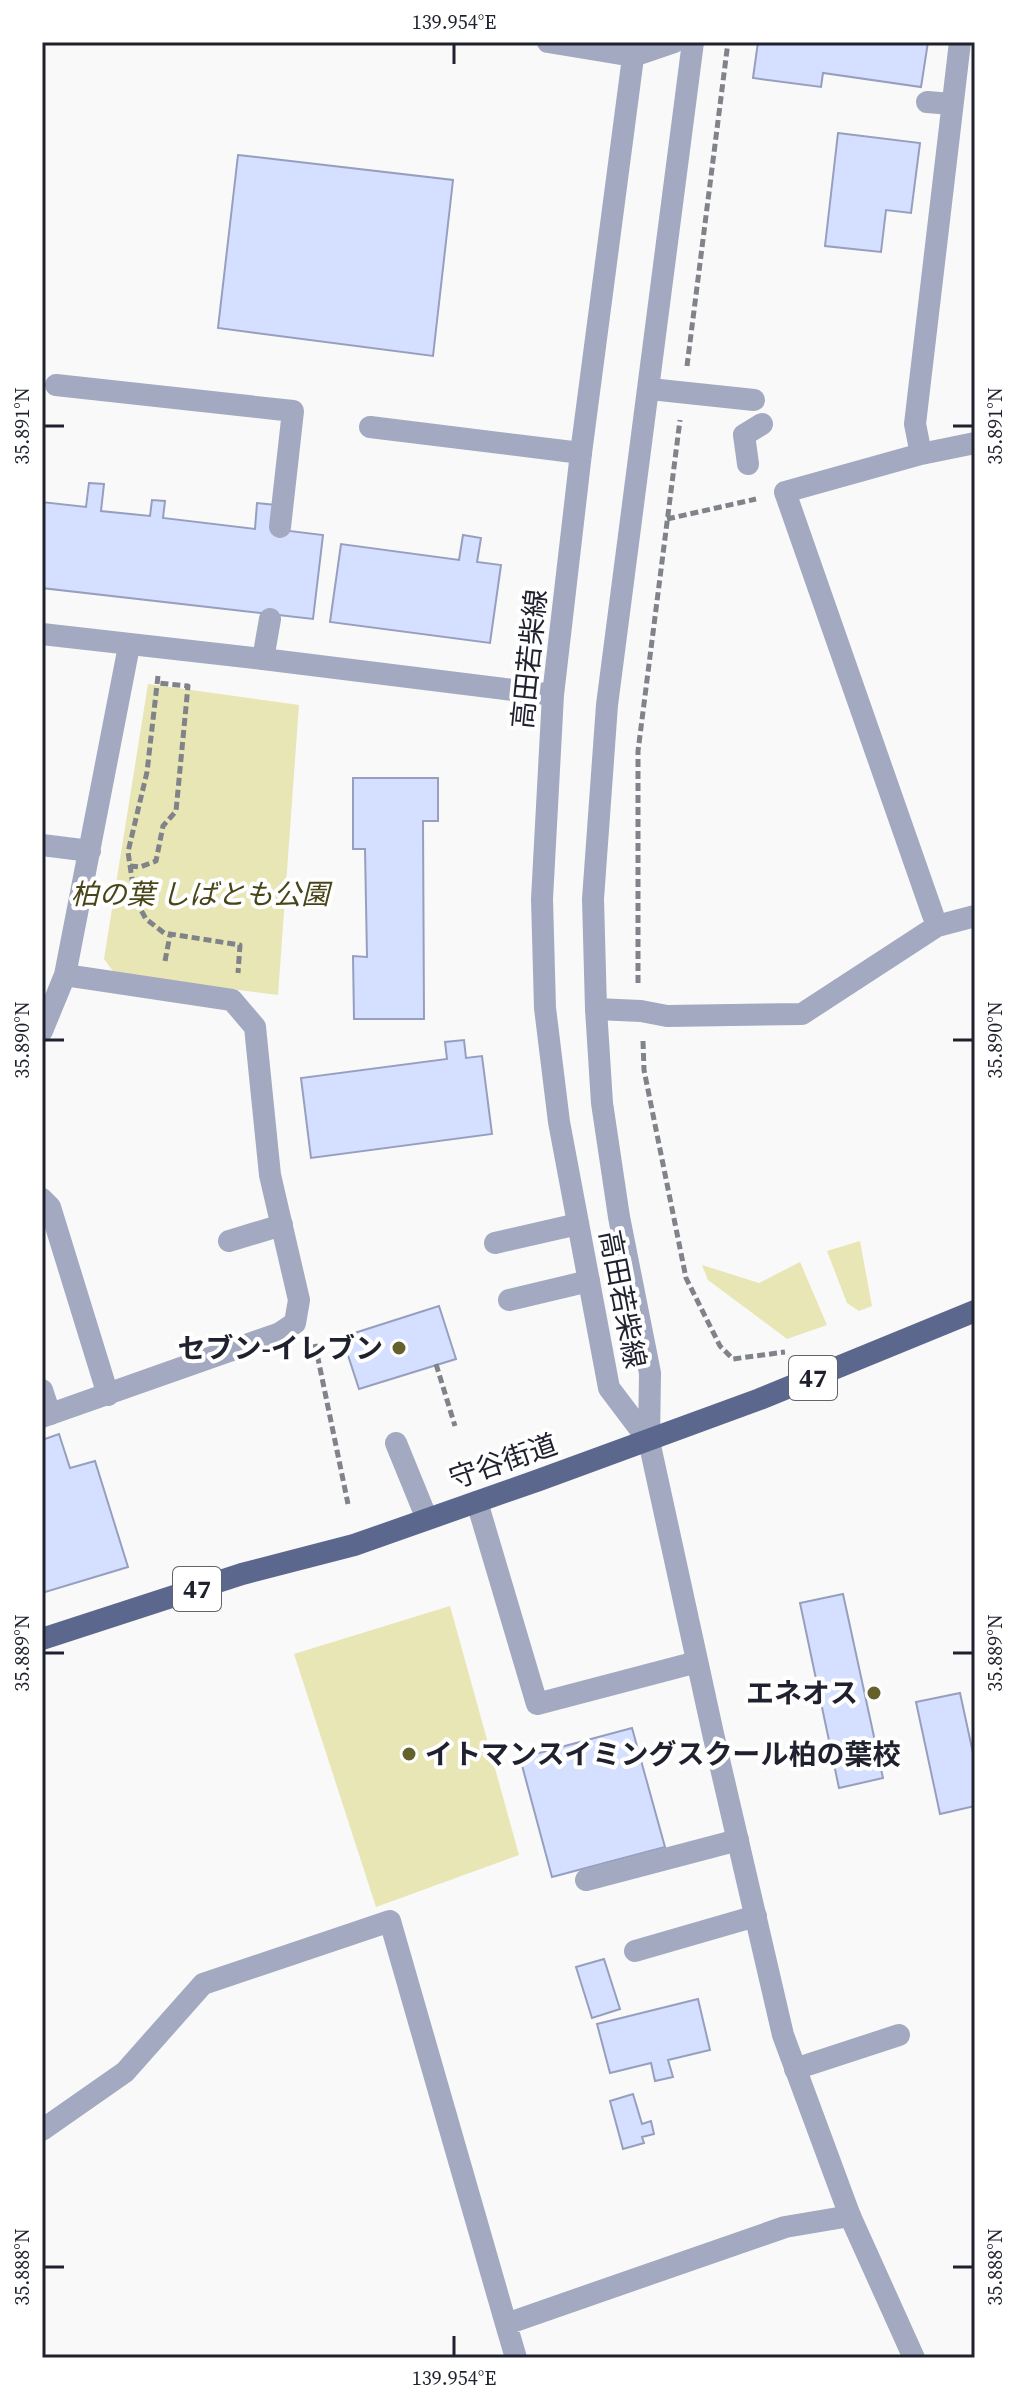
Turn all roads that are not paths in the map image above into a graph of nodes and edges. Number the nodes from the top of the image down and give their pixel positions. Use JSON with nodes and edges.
{"nodes":[{"id":1,"x":548,"y":42,"type":"edge"},
{"id":2,"x":674,"y":42,"type":"edge"},
{"id":3,"x":693,"y":42,"type":"edge"},
{"id":4,"x":960,"y":42,"type":"edge"},
{"id":5,"x":634,"y":49,"type":"edge"},
{"id":6,"x":927,"y":102,"type":"dead end"},
{"id":7,"x":952,"y":104,"type":"junction"},
{"id":8,"x":56,"y":385,"type":"dead end"},
{"id":9,"x":650,"y":389,"type":"junction"},
{"id":10,"x":754,"y":400,"type":"dead end"},
{"id":11,"x":762,"y":424,"type":"dead end"},
{"id":12,"x":370,"y":427,"type":"dead end"},
{"id":13,"x":975,"y":443,"type":"edge"},
{"id":14,"x":581,"y":453,"type":"junction"},
{"id":15,"x":921,"y":454,"type":"junction"},
{"id":16,"x":748,"y":464,"type":"dead end"},
{"id":17,"x":280,"y":527,"type":"dead end"},
{"id":18,"x":270,"y":619,"type":"dead end"},
{"id":19,"x":42,"y":634,"type":"edge"},
{"id":20,"x":129,"y":646,"type":"junction"},
{"id":21,"x":263,"y":659,"type":"junction"},
{"id":22,"x":553,"y":695,"type":"junction"},
{"id":23,"x":42,"y":845,"type":"edge"},
{"id":24,"x":90,"y":851,"type":"junction"},
{"id":25,"x":933,"y":915,"type":"dead end"},
{"id":26,"x":975,"y":916,"type":"edge"},
{"id":27,"x":65,"y":975,"type":"junction"},
{"id":28,"x":596,"y":1009,"type":"junction"},
{"id":29,"x":42,"y":1031,"type":"edge"},
{"id":30,"x":42,"y":1199,"type":"edge"},
{"id":31,"x":578,"y":1224,"type":"junction"},
{"id":32,"x":282,"y":1225,"type":"junction"},
{"id":33,"x":229,"y":1241,"type":"dead end"},
{"id":34,"x":495,"y":1243,"type":"dead end"},
{"id":35,"x":589,"y":1281,"type":"junction"},
{"id":36,"x":509,"y":1300,"type":"dead end"},
{"id":37,"x":975,"y":1311,"type":"edge"},
{"id":38,"x":42,"y":1390,"type":"edge"},
{"id":39,"x":108,"y":1395,"type":"junction"},
{"id":40,"x":46,"y":1416,"type":"edge"},
{"id":41,"x":649,"y":1441,"type":"junction"},
{"id":42,"x":396,"y":1443,"type":"dead end"},
{"id":43,"x":477,"y":1502,"type":"junction"},
{"id":44,"x":427,"y":1519,"type":"junction"},
{"id":45,"x":42,"y":1639,"type":"edge"},
{"id":46,"x":697,"y":1662,"type":"junction"},
{"id":47,"x":738,"y":1840,"type":"junction"},
{"id":48,"x":586,"y":1880,"type":"dead end"},
{"id":49,"x":756,"y":1916,"type":"junction"},
{"id":50,"x":635,"y":1951,"type":"dead end"},
{"id":51,"x":899,"y":2035,"type":"dead end"},
{"id":52,"x":795,"y":2069,"type":"junction"},
{"id":53,"x":42,"y":2130,"type":"edge"},
{"id":54,"x":850,"y":2216,"type":"junction"},
{"id":55,"x":506,"y":2324,"type":"junction"},
{"id":56,"x":516,"y":2358,"type":"edge"},
{"id":57,"x":914,"y":2358,"type":"edge"}],
"edges":[{"from":1,"to":5,"type":"street"},
{"from":2,"to":5,"type":"street"},
{"from":3,"to":9,"type":"street","name":"高田若柴線"},
{"from":4,"to":7,"type":"street"},
{"from":5,"to":14,"type":"street","name":"高田若柴線"},
{"from":6,"to":7,"type":"street"},
{"from":7,"to":15,"type":"street"},
{"from":8,"to":17,"type":"street"},
{"from":9,"to":10,"type":"street"},
{"from":9,"to":28,"type":"street","name":"高田若柴線"},
{"from":11,"to":16,"type":"street"},
{"from":12,"to":14,"type":"street"},
{"from":13,"to":15,"type":"street"},
{"from":14,"to":22,"type":"street","name":"高田若柴線"},
{"from":15,"to":25,"type":"street"},
{"from":18,"to":21,"type":"street"},
{"from":19,"to":20,"type":"street"},
{"from":20,"to":21,"type":"street"},
{"from":20,"to":24,"type":"street"},
{"from":21,"to":22,"type":"street"},
{"from":22,"to":31,"type":"street","name":"高田若柴線"},
{"from":23,"to":24,"type":"street"},
{"from":24,"to":27,"type":"street"},
{"from":26,"to":28,"type":"street"},
{"from":27,"to":29,"type":"street"},
{"from":27,"to":32,"type":"street"},
{"from":28,"to":41,"type":"street","name":"高田若柴線"},
{"from":30,"to":39,"type":"street"},
{"from":31,"to":34,"type":"street"},
{"from":31,"to":35,"type":"street","name":"高田若柴線"},
{"from":32,"to":33,"type":"street"},
{"from":32,"to":39,"type":"street"},
{"from":35,"to":36,"type":"street"},
{"from":35,"to":41,"type":"street","name":"高田若柴線"},
{"from":37,"to":41,"type":"main road","name":"守谷街道","number":"47"},
{"from":38,"to":40,"type":"street"},
{"from":39,"to":40,"type":"street"},
{"from":41,"to":43,"type":"main road","name":"守谷街道","number":"47"},
{"from":41,"to":46,"type":"street"},
{"from":42,"to":44,"type":"street"},
{"from":43,"to":44,"type":"main road","name":"守谷街道","number":"47"},
{"from":43,"to":46,"type":"street"},
{"from":44,"to":45,"type":"main road","name":"守谷街道","number":"47"},
{"from":46,"to":47,"type":"street"},
{"from":47,"to":48,"type":"street"},
{"from":47,"to":49,"type":"street"},
{"from":49,"to":50,"type":"street"},
{"from":49,"to":52,"type":"street"},
{"from":51,"to":52,"type":"street"},
{"from":52,"to":54,"type":"street"},
{"from":53,"to":55,"type":"street"},
{"from":54,"to":55,"type":"street"},
{"from":54,"to":57,"type":"street"},
{"from":55,"to":56,"type":"street"}]}
